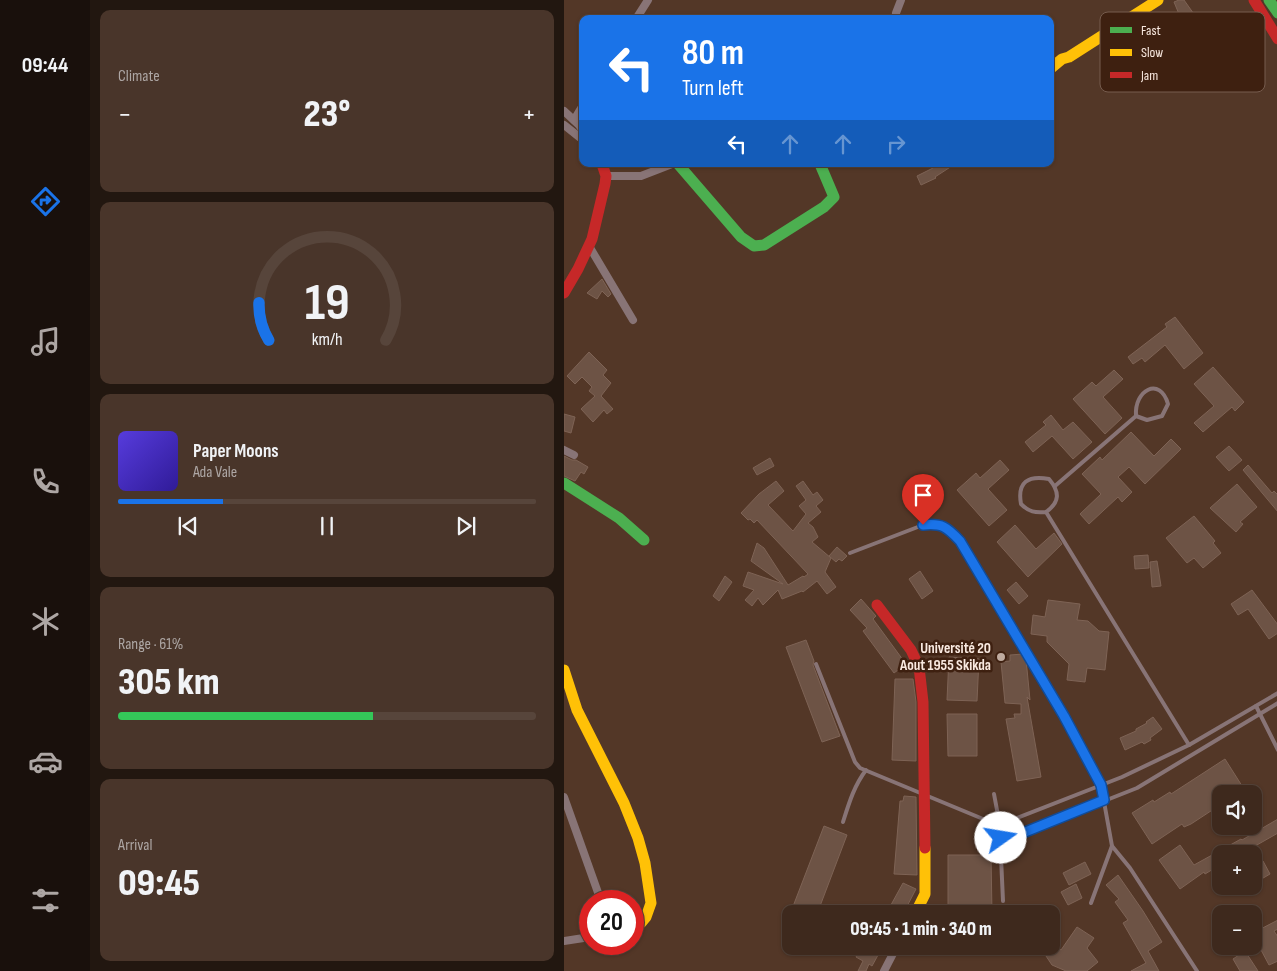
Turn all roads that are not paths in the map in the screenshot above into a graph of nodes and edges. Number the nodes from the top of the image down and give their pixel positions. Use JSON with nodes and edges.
{"nodes":[{"id":1,"x":648,"y":0,"type":"edge"},
{"id":2,"x":901,"y":0,"type":"edge"},
{"id":3,"x":1158,"y":0,"type":"edge"},
{"id":4,"x":1254,"y":0,"type":"edge"},
{"id":5,"x":1269,"y":0,"type":"edge"},
{"id":6,"x":1139,"y":12,"type":"edge"},
{"id":7,"x":1261,"y":12,"type":"edge"},
{"id":8,"x":896,"y":13,"type":"dead end"},
{"id":9,"x":1277,"y":13,"type":"edge"},
{"id":10,"x":639,"y":15,"type":"edge"},
{"id":11,"x":1265,"y":19,"type":"edge"},
{"id":12,"x":1100,"y":37,"type":"edge"},
{"id":13,"x":1277,"y":39,"type":"edge"},
{"id":14,"x":1054,"y":66,"type":"edge"},
{"id":15,"x":564,"y":111,"type":"edge"},
{"id":16,"x":579,"y":112,"type":"edge"},
{"id":17,"x":574,"y":120,"type":"junction"},
{"id":18,"x":564,"y":125,"type":"edge"},
{"id":19,"x":579,"y":126,"type":"edge"},
{"id":20,"x":579,"y":137,"type":"edge"},
{"id":21,"x":603,"y":167,"type":"edge"},
{"id":22,"x":664,"y":167,"type":"edge"},
{"id":23,"x":681,"y":167,"type":"edge"},
{"id":24,"x":821,"y":167,"type":"edge"},
{"id":25,"x":606,"y":176,"type":"junction"},
{"id":26,"x":589,"y":246,"type":"junction"},
{"id":27,"x":564,"y":293,"type":"edge"},
{"id":28,"x":633,"y":320,"type":"dead end"},
{"id":29,"x":1136,"y":416,"type":"junction"},
{"id":30,"x":564,"y":450,"type":"edge"},
{"id":31,"x":574,"y":455,"type":"dead end"},
{"id":32,"x":564,"y":483,"type":"edge"},
{"id":33,"x":1055,"y":486,"type":"junction"},
{"id":34,"x":1046,"y":512,"type":"junction"},
{"id":35,"x":644,"y":540,"type":"dead end"},
{"id":36,"x":850,"y":553,"type":"dead end"},
{"id":37,"x":877,"y":606,"type":"dead end"},
{"id":38,"x":816,"y":664,"type":"dead end"},
{"id":39,"x":564,"y":670,"type":"edge"},
{"id":40,"x":1277,"y":693,"type":"edge"},
{"id":41,"x":1277,"y":703,"type":"edge"},
{"id":42,"x":1256,"y":706,"type":"junction"},
{"id":43,"x":1259,"y":714,"type":"junction"},
{"id":44,"x":1189,"y":745,"type":"junction"},
{"id":45,"x":1277,"y":750,"type":"edge"},
{"id":46,"x":866,"y":770,"type":"junction"},
{"id":47,"x":1101,"y":785,"type":"junction"},
{"id":48,"x":994,"y":794,"type":"dead end"},
{"id":49,"x":924,"y":795,"type":"junction"},
{"id":50,"x":564,"y":798,"type":"edge"},
{"id":51,"x":1104,"y":800,"type":"junction"},
{"id":52,"x":843,"y":822,"type":"dead end"},
{"id":53,"x":1000,"y":826,"type":"junction"},
{"id":54,"x":1002,"y":838,"type":"junction"},
{"id":55,"x":1112,"y":846,"type":"junction"},
{"id":56,"x":598,"y":890,"type":"edge"},
{"id":57,"x":1003,"y":901,"type":"dead end"},
{"id":58,"x":1091,"y":903,"type":"dead end"},
{"id":59,"x":919,"y":905,"type":"edge"},
{"id":60,"x":644,"y":919,"type":"edge"},
{"id":61,"x":579,"y":939,"type":"edge"},
{"id":62,"x":564,"y":941,"type":"edge"},
{"id":63,"x":892,"y":955,"type":"edge"},
{"id":64,"x":884,"y":971,"type":"edge"},
{"id":65,"x":1197,"y":971,"type":"edge"}],
"edges":[{"from":1,"to":10,"type":"street"},
{"from":2,"to":8,"type":"street"},
{"from":3,"to":6,"type":"main road"},
{"from":4,"to":7,"type":"main road"},
{"from":5,"to":9,"type":"main road"},
{"from":11,"to":13,"type":"main road"},
{"from":12,"to":14,"type":"main road"},
{"from":15,"to":17,"type":"street"},
{"from":16,"to":17,"type":"street"},
{"from":17,"to":19,"type":"street"},
{"from":18,"to":20,"type":"street"},
{"from":21,"to":25,"type":"main road"},
{"from":22,"to":25,"type":"street"},
{"from":23,"to":24,"type":"main road"},
{"from":25,"to":26,"type":"main road"},
{"from":26,"to":27,"type":"main road"},
{"from":26,"to":28,"type":"street"},
{"from":29,"to":29,"type":"lane"},
{"from":29,"to":33,"type":"lane"},
{"from":30,"to":31,"type":"street"},
{"from":32,"to":35,"type":"main road"},
{"from":33,"to":34,"type":"lane"},
{"from":33,"to":34,"type":"lane"},
{"from":34,"to":44,"type":"lane"},
{"from":36,"to":47,"type":"lane"},
{"from":37,"to":49,"type":"main road"},
{"from":38,"to":46,"type":"lane"},
{"from":39,"to":60,"type":"main road"},
{"from":40,"to":42,"type":"lane"},
{"from":41,"to":43,"type":"lane"},
{"from":42,"to":43,"type":"lane"},
{"from":42,"to":44,"type":"lane"},
{"from":43,"to":45,"type":"lane"},
{"from":43,"to":51,"type":"lane"},
{"from":44,"to":47,"type":"lane"},
{"from":46,"to":49,"type":"lane"},
{"from":46,"to":52,"type":"lane"},
{"from":47,"to":51,"type":"lane"},
{"from":47,"to":53,"type":"lane"},
{"from":48,"to":53,"type":"lane"},
{"from":49,"to":53,"type":"lane"},
{"from":49,"to":59,"type":"main road"},
{"from":50,"to":56,"type":"street"},
{"from":51,"to":54,"type":"lane"},
{"from":51,"to":55,"type":"lane"},
{"from":53,"to":54,"type":"lane"},
{"from":54,"to":57,"type":"lane"},
{"from":55,"to":58,"type":"lane"},
{"from":55,"to":65,"type":"lane"},
{"from":61,"to":62,"type":"street"},
{"from":63,"to":64,"type":"street"}]}
